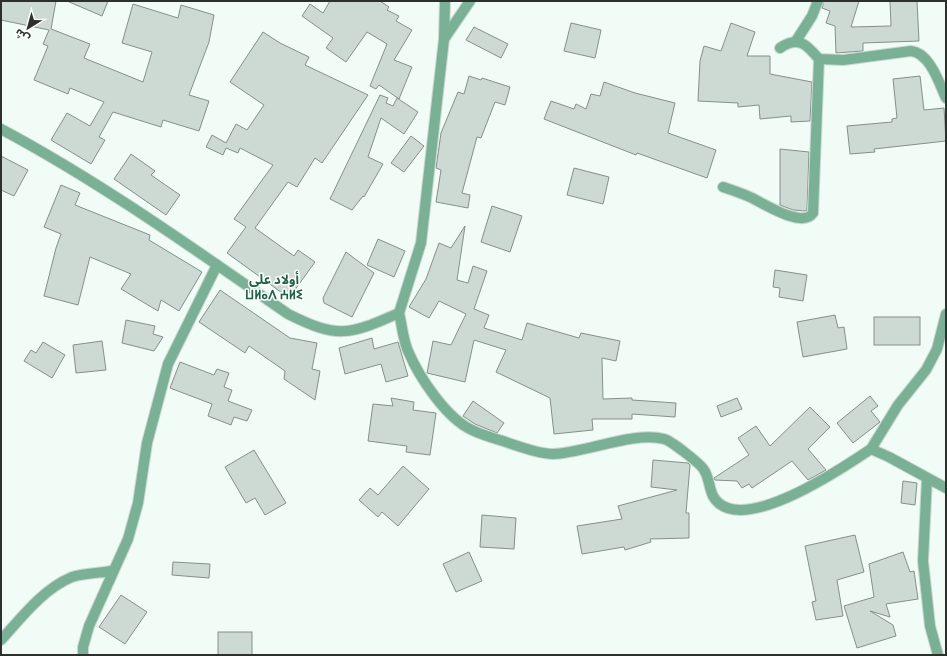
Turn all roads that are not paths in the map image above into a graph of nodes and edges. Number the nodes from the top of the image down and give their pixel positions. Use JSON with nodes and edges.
{"nodes":[{"id":1,"x":445,"y":1,"type":"edge"},
{"id":2,"x":470,"y":1,"type":"edge"},
{"id":3,"x":818,"y":1,"type":"edge"},
{"id":4,"x":444,"y":39,"type":"junction"},
{"id":5,"x":796,"y":41,"type":"junction"},
{"id":6,"x":780,"y":48,"type":"dead end"},
{"id":7,"x":820,"y":60,"type":"junction"},
{"id":8,"x":946,"y":98,"type":"edge"},
{"id":9,"x":1,"y":130,"type":"edge"},
{"id":10,"x":723,"y":187,"type":"dead end"},
{"id":11,"x":217,"y":265,"type":"junction"},
{"id":12,"x":399,"y":313,"type":"junction"},
{"id":13,"x":946,"y":314,"type":"edge"},
{"id":14,"x":871,"y":449,"type":"junction"},
{"id":15,"x":927,"y":478,"type":"junction"},
{"id":16,"x":946,"y":488,"type":"edge"},
{"id":17,"x":112,"y":571,"type":"junction"},
{"id":18,"x":1,"y":640,"type":"edge"},
{"id":19,"x":83,"y":655,"type":"edge"},
{"id":20,"x":938,"y":655,"type":"edge"}],
"edges":[{"from":1,"to":4,"type":"street"},
{"from":2,"to":4,"type":"street"},
{"from":3,"to":5,"type":"street"},
{"from":4,"to":12,"type":"street"},
{"from":5,"to":6,"type":"street"},
{"from":5,"to":7,"type":"street"},
{"from":7,"to":8,"type":"street"},
{"from":7,"to":10,"type":"street"},
{"from":9,"to":11,"type":"street"},
{"from":11,"to":12,"type":"street"},
{"from":11,"to":17,"type":"street"},
{"from":12,"to":14,"type":"street"},
{"from":13,"to":14,"type":"street"},
{"from":14,"to":15,"type":"street"},
{"from":15,"to":16,"type":"street"},
{"from":15,"to":20,"type":"street"},
{"from":17,"to":18,"type":"street"},
{"from":17,"to":19,"type":"street"}]}
